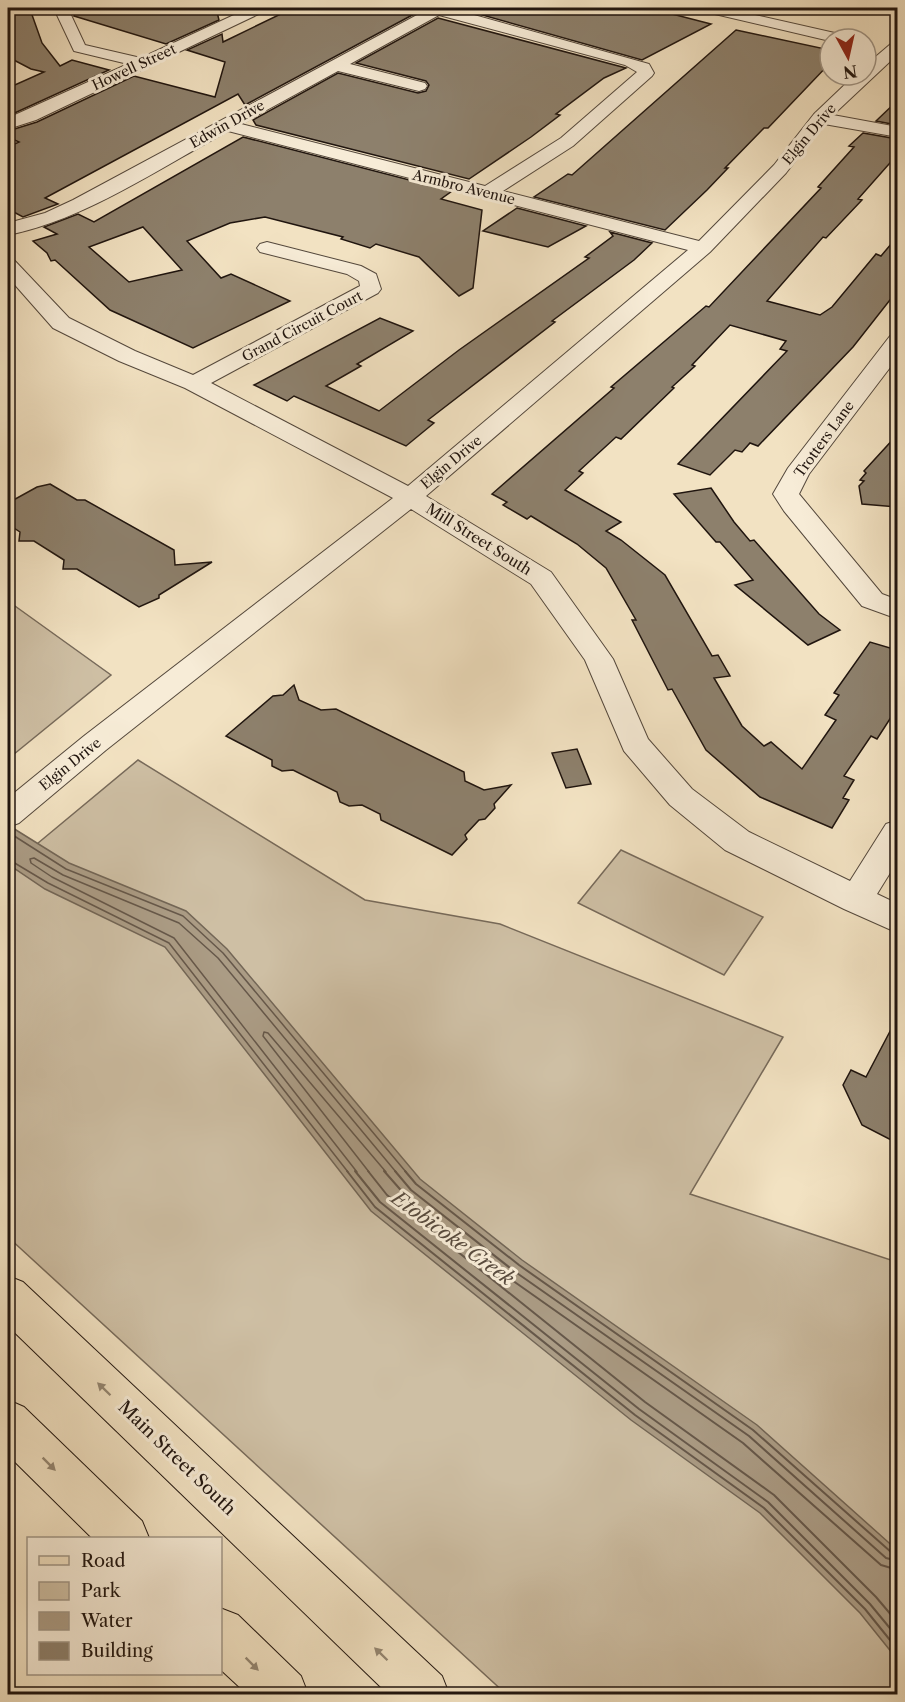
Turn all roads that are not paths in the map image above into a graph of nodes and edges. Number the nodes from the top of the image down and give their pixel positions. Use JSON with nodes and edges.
{"nodes":[{"id":1,"x":69,"y":8,"type":"edge"},
{"id":2,"x":260,"y":8,"type":"edge"},
{"id":3,"x":707,"y":8,"type":"edge"},
{"id":4,"x":439,"y":9,"type":"edge"},
{"id":5,"x":818,"y":33,"type":"edge"},
{"id":6,"x":878,"y":47,"type":"edge"},
{"id":7,"x":896,"y":50,"type":"edge"},
{"id":8,"x":144,"y":63,"type":"junction"},
{"id":9,"x":878,"y":64,"type":"edge"},
{"id":10,"x":333,"y":65,"type":"junction"},
{"id":11,"x":420,"y":86,"type":"dead end"},
{"id":12,"x":852,"y":87,"type":"edge"},
{"id":13,"x":820,"y":118,"type":"junction"},
{"id":14,"x":8,"y":124,"type":"edge"},
{"id":15,"x":225,"y":125,"type":"junction"},
{"id":16,"x":897,"y":132,"type":"edge"},
{"id":17,"x":487,"y":193,"type":"junction"},
{"id":18,"x":8,"y":229,"type":"edge"},
{"id":19,"x":703,"y":248,"type":"junction"},
{"id":20,"x":267,"y":249,"type":"dead end"},
{"id":21,"x":8,"y":266,"type":"edge"},
{"id":22,"x":897,"y":341,"type":"edge"},
{"id":23,"x":193,"y":383,"type":"junction"},
{"id":24,"x":410,"y":497,"type":"junction"},
{"id":25,"x":897,"y":610,"type":"edge"},
{"id":26,"x":8,"y":815,"type":"edge"},
{"id":27,"x":897,"y":832,"type":"edge"},
{"id":28,"x":856,"y":900,"type":"junction"},
{"id":29,"x":897,"y":920,"type":"edge"},
{"id":30,"x":8,"y":1297,"type":"edge"},
{"id":31,"x":8,"y":1423,"type":"edge"},
{"id":32,"x":123,"y":1537,"type":"edge"},
{"id":33,"x":222,"y":1635,"type":"edge"},
{"id":34,"x":283,"y":1695,"type":"edge"},
{"id":35,"x":424,"y":1695,"type":"edge"}],
"edges":[{"from":1,"to":8,"type":"street"},
{"from":2,"to":8,"type":"street","name":"Howell Street"},
{"from":3,"to":5,"type":"street"},
{"from":4,"to":10,"type":"street","name":"Edwin Drive"},
{"from":4,"to":17,"type":"street"},
{"from":6,"to":7,"type":"street"},
{"from":7,"to":9,"type":"street","name":"Elgin Drive"},
{"from":8,"to":14,"type":"street","name":"Howell Street"},
{"from":10,"to":11,"type":"street"},
{"from":10,"to":15,"type":"street","name":"Edwin Drive"},
{"from":12,"to":13,"type":"street","name":"Elgin Drive"},
{"from":13,"to":16,"type":"street"},
{"from":13,"to":19,"type":"street","name":"Elgin Drive"},
{"from":15,"to":17,"type":"street","name":"Armbro Avenue"},
{"from":15,"to":18,"type":"street","name":"Edwin Drive"},
{"from":17,"to":19,"type":"street","name":"Armbro Avenue"},
{"from":19,"to":24,"type":"street","name":"Elgin Drive"},
{"from":20,"to":23,"type":"street","name":"Grand Circuit Court"},
{"from":21,"to":23,"type":"street","name":"Mill Street South"},
{"from":22,"to":25,"type":"street","name":"Trotters Lane"},
{"from":23,"to":24,"type":"street","name":"Mill Street South"},
{"from":24,"to":26,"type":"street","name":"Elgin Drive"},
{"from":24,"to":28,"type":"street","name":"Mill Street South"},
{"from":27,"to":28,"type":"street"},
{"from":28,"to":29,"type":"street","name":"Mill Street South"},
{"from":35,"to":30,"type":"main road","name":"Main Street South","one_way":true},
{"from":31,"to":32,"type":"main road","one_way":true},
{"from":33,"to":34,"type":"main road","one_way":true}]}
